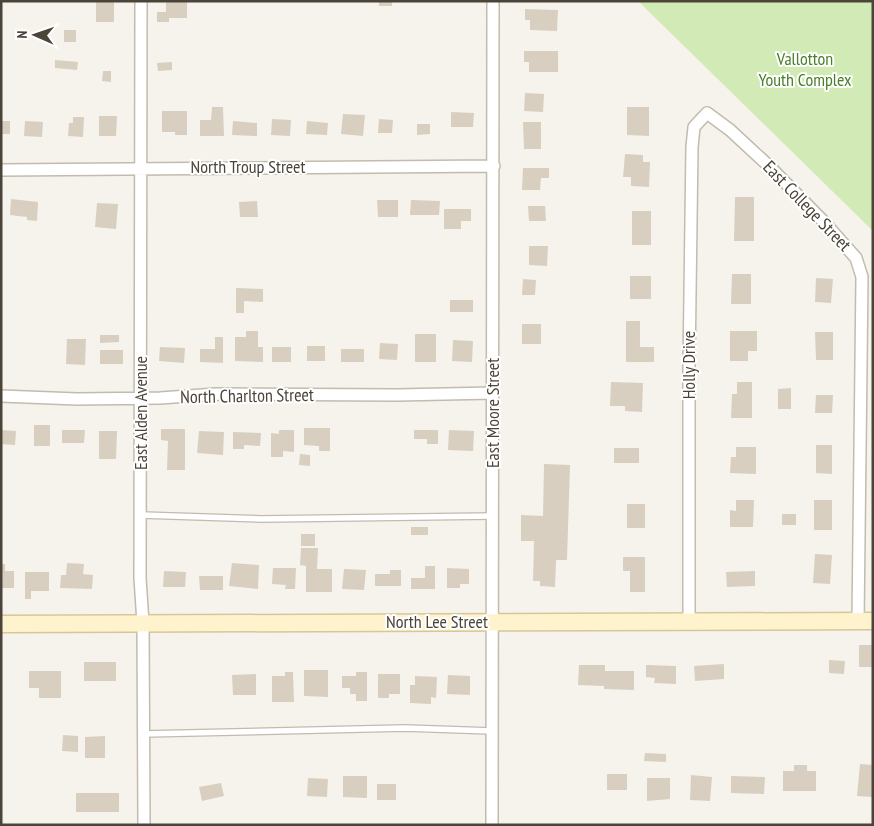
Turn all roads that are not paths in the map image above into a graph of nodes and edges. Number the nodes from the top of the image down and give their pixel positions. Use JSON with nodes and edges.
{"nodes":[{"id":1,"x":141,"y":1,"type":"edge"},
{"id":2,"x":493,"y":1,"type":"edge"},
{"id":3,"x":707,"y":113,"type":"joint"},
{"id":4,"x":494,"y":166,"type":"junction"},
{"id":5,"x":140,"y":168,"type":"junction"},
{"id":6,"x":1,"y":170,"type":"edge"},
{"id":7,"x":493,"y":392,"type":"junction"},
{"id":8,"x":1,"y":396,"type":"edge"},
{"id":9,"x":141,"y":398,"type":"junction"},
{"id":10,"x":141,"y":515,"type":"junction"},
{"id":11,"x":493,"y":516,"type":"junction"},
{"id":12,"x":492,"y":622,"type":"junction"},
{"id":13,"x":689,"y":622,"type":"junction"},
{"id":14,"x":865,"y":622,"type":"edge"},
{"id":15,"x":143,"y":623,"type":"junction"},
{"id":16,"x":1,"y":624,"type":"edge"},
{"id":17,"x":492,"y":731,"type":"junction"},
{"id":18,"x":143,"y":734,"type":"junction"},
{"id":19,"x":144,"y":825,"type":"edge"},
{"id":20,"x":492,"y":825,"type":"edge"}],
"edges":[{"from":1,"to":5,"type":"street","name":"East Alden Avenue"},
{"from":2,"to":4,"type":"street","name":"East Moore Street"},
{"from":3,"to":13,"type":"street","name":"Holly Drive"},
{"from":3,"to":14,"type":"street","name":"East College Street"},
{"from":4,"to":5,"type":"street","name":"North Troup Street"},
{"from":4,"to":7,"type":"street","name":"East Moore Street"},
{"from":5,"to":6,"type":"street","name":"North Troup Street"},
{"from":5,"to":9,"type":"street","name":"East Alden Avenue"},
{"from":7,"to":9,"type":"street","name":"North Charlton Street"},
{"from":7,"to":11,"type":"street","name":"East Moore Street"},
{"from":8,"to":9,"type":"street","name":"North Charlton Street"},
{"from":9,"to":10,"type":"street","name":"East Alden Avenue"},
{"from":10,"to":11,"type":"lane"},
{"from":10,"to":15,"type":"street","name":"East Alden Avenue"},
{"from":11,"to":12,"type":"street","name":"East Moore Street"},
{"from":12,"to":13,"type":"street","name":"North Lee Street"},
{"from":12,"to":15,"type":"street","name":"North Lee Street"},
{"from":12,"to":17,"type":"street","name":"East Moore Street"},
{"from":13,"to":14,"type":"street","name":"North Lee Street"},
{"from":15,"to":16,"type":"street","name":"North Lee Street"},
{"from":15,"to":18,"type":"street","name":"East Alden Avenue"},
{"from":17,"to":18,"type":"lane"},
{"from":17,"to":20,"type":"street","name":"East Moore Street"},
{"from":18,"to":19,"type":"street","name":"East Alden Avenue"}]}
